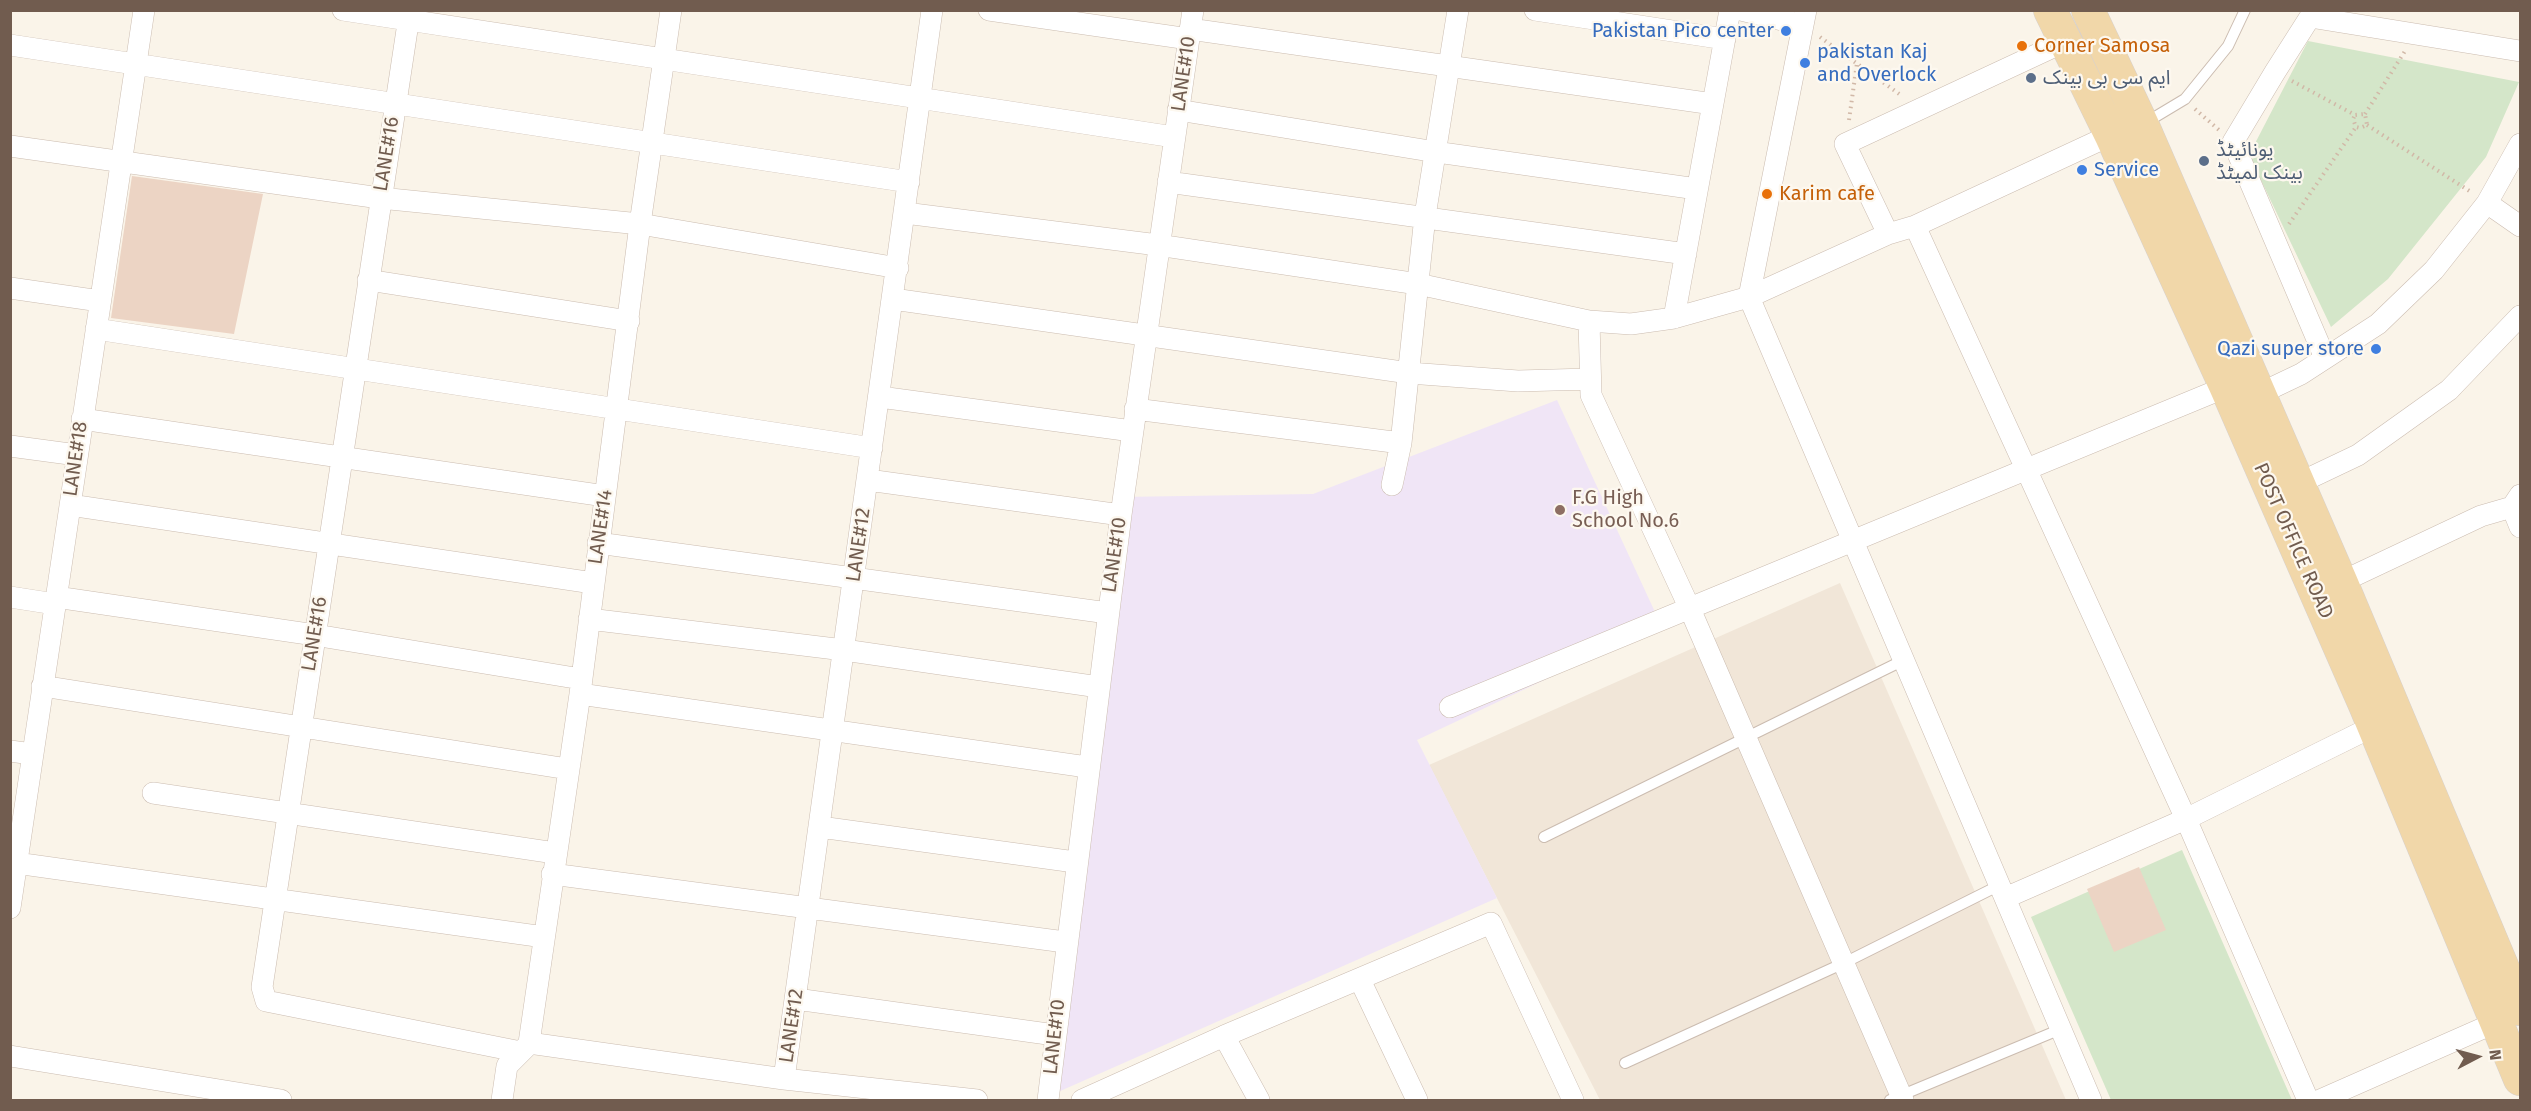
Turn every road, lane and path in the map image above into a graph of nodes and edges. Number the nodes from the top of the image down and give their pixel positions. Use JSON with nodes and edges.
{"nodes":[{"id":1,"x":144,"y":10,"type":"edge"},
{"id":2,"x":343,"y":10,"type":"edge"},
{"id":3,"x":671,"y":10,"type":"edge"},
{"id":4,"x":932,"y":10,"type":"edge"},
{"id":5,"x":989,"y":10,"type":"edge"},
{"id":6,"x":1458,"y":10,"type":"edge"},
{"id":7,"x":1535,"y":10,"type":"edge"},
{"id":8,"x":1730,"y":10,"type":"edge"},
{"id":9,"x":1741,"y":10,"type":"edge"},
{"id":10,"x":2050,"y":10,"type":"edge"},
{"id":11,"x":2088,"y":10,"type":"edge"},
{"id":12,"x":2098,"y":10,"type":"edge"},
{"id":13,"x":2246,"y":10,"type":"edge"},
{"id":14,"x":408,"y":15,"type":"edge"},
{"id":15,"x":1804,"y":18,"type":"edge"},
{"id":16,"x":1191,"y":26,"type":"edge"},
{"id":17,"x":2417,"y":33,"type":"junction"},
{"id":18,"x":1725,"y":39,"type":"junction"},
{"id":19,"x":2066,"y":41,"type":"junction"},
{"id":20,"x":2105,"y":44,"type":"junction"},
{"id":21,"x":10,"y":45,"type":"edge"},
{"id":22,"x":2520,"y":51,"type":"edge"},
{"id":23,"x":665,"y":59,"type":"junction"},
{"id":24,"x":1857,"y":63,"type":"junction"},
{"id":25,"x":135,"y":64,"type":"junction"},
{"id":26,"x":1449,"y":68,"type":"junction"},
{"id":27,"x":2275,"y":72,"type":"junction"},
{"id":28,"x":920,"y":98,"type":"junction"},
{"id":29,"x":2185,"y":99,"type":"junction"},
{"id":30,"x":395,"y":103,"type":"junction"},
{"id":31,"x":1713,"y":104,"type":"junction"},
{"id":32,"x":1178,"y":110,"type":"junction"},
{"id":33,"x":1921,"y":110,"type":"junction"},
{"id":34,"x":2365,"y":114,"type":"junction"},
{"id":35,"x":2355,"y":115,"type":"junction"},
{"id":36,"x":2142,"y":124,"type":"junction"},
{"id":37,"x":2367,"y":124,"type":"junction"},
{"id":38,"x":2356,"y":127,"type":"junction"},
{"id":39,"x":2111,"y":135,"type":"junction"},
{"id":40,"x":1174,"y":137,"type":"junction"},
{"id":41,"x":654,"y":141,"type":"junction"},
{"id":42,"x":2233,"y":142,"type":"junction"},
{"id":43,"x":1845,"y":144,"type":"junction"},
{"id":44,"x":2520,"y":144,"type":"edge"},
{"id":45,"x":10,"y":146,"type":"edge"},
{"id":46,"x":1436,"y":152,"type":"junction"},
{"id":47,"x":120,"y":163,"type":"junction"},
{"id":48,"x":909,"y":182,"type":"junction"},
{"id":49,"x":1168,"y":182,"type":"junction"},
{"id":50,"x":1697,"y":189,"type":"junction"},
{"id":51,"x":380,"y":198,"type":"junction"},
{"id":52,"x":2487,"y":202,"type":"junction"},
{"id":53,"x":904,"y":213,"type":"junction"},
{"id":54,"x":1425,"y":216,"type":"junction"},
{"id":55,"x":640,"y":224,"type":"junction"},
{"id":56,"x":1915,"y":226,"type":"junction"},
{"id":57,"x":2520,"y":226,"type":"edge"},
{"id":58,"x":1888,"y":234,"type":"junction"},
{"id":59,"x":2277,"y":242,"type":"junction"},
{"id":60,"x":1158,"y":245,"type":"junction"},
{"id":61,"x":1686,"y":254,"type":"junction"},
{"id":62,"x":898,"y":268,"type":"junction"},
{"id":63,"x":368,"y":280,"type":"junction"},
{"id":64,"x":1418,"y":284,"type":"junction"},
{"id":65,"x":10,"y":288,"type":"edge"},
{"id":66,"x":1749,"y":297,"type":"junction"},
{"id":67,"x":893,"y":299,"type":"junction"},
{"id":68,"x":100,"y":301,"type":"junction"},
{"id":69,"x":2520,"y":316,"type":"edge"},
{"id":70,"x":1674,"y":318,"type":"junction"},
{"id":71,"x":629,"y":321,"type":"junction"},
{"id":72,"x":1589,"y":321,"type":"junction"},
{"id":73,"x":96,"y":329,"type":"junction"},
{"id":74,"x":1145,"y":335,"type":"junction"},
{"id":75,"x":2325,"y":358,"type":"junction"},
{"id":76,"x":355,"y":369,"type":"junction"},
{"id":77,"x":1409,"y":372,"type":"junction"},
{"id":78,"x":1589,"y":379,"type":"junction"},
{"id":79,"x":2226,"y":387,"type":"junction"},
{"id":80,"x":2259,"y":394,"type":"junction"},
{"id":81,"x":880,"y":397,"type":"junction"},
{"id":82,"x":617,"y":409,"type":"junction"},
{"id":83,"x":1135,"y":409,"type":"junction"},
{"id":84,"x":82,"y":419,"type":"junction"},
{"id":85,"x":1132,"y":431,"type":"junction"},
{"id":86,"x":1401,"y":443,"type":"junction"},
{"id":87,"x":10,"y":446,"type":"edge"},
{"id":88,"x":872,"y":448,"type":"junction"},
{"id":89,"x":77,"y":455,"type":"junction"},
{"id":90,"x":341,"y":458,"type":"junction"},
{"id":91,"x":2028,"y":470,"type":"junction"},
{"id":92,"x":868,"y":480,"type":"junction"},
{"id":93,"x":2297,"y":484,"type":"junction"},
{"id":94,"x":1392,"y":485,"type":"dead end"},
{"id":95,"x":605,"y":496,"type":"junction"},
{"id":96,"x":2516,"y":501,"type":"edge"},
{"id":97,"x":70,"y":505,"type":"junction"},
{"id":98,"x":1121,"y":515,"type":"junction"},
{"id":99,"x":2520,"y":527,"type":"edge"},
{"id":100,"x":1854,"y":542,"type":"junction"},
{"id":101,"x":328,"y":543,"type":"junction"},
{"id":102,"x":598,"y":543,"type":"junction"},
{"id":103,"x":854,"y":578,"type":"junction"},
{"id":104,"x":2341,"y":582,"type":"junction"},
{"id":105,"x":593,"y":583,"type":"junction"},
{"id":106,"x":10,"y":597,"type":"edge"},
{"id":107,"x":55,"y":600,"type":"junction"},
{"id":108,"x":1690,"y":609,"type":"junction"},
{"id":109,"x":1108,"y":613,"type":"junction"},
{"id":110,"x":589,"y":619,"type":"junction"},
{"id":111,"x":315,"y":635,"type":"junction"},
{"id":112,"x":844,"y":650,"type":"junction"},
{"id":113,"x":1904,"y":660,"type":"junction"},
{"id":114,"x":42,"y":686,"type":"junction"},
{"id":115,"x":580,"y":686,"type":"junction"},
{"id":116,"x":1099,"y":687,"type":"junction"},
{"id":117,"x":1450,"y":707,"type":"dead end"},
{"id":118,"x":2375,"y":708,"type":"junction"},
{"id":119,"x":301,"y":727,"type":"junction"},
{"id":120,"x":834,"y":729,"type":"junction"},
{"id":121,"x":1745,"y":737,"type":"junction"},
{"id":122,"x":10,"y":751,"type":"edge"},
{"id":123,"x":32,"y":754,"type":"junction"},
{"id":124,"x":1087,"y":768,"type":"junction"},
{"id":125,"x":567,"y":769,"type":"junction"},
{"id":126,"x":153,"y":794,"type":"dead end"},
{"id":127,"x":288,"y":812,"type":"junction"},
{"id":128,"x":2186,"y":819,"type":"junction"},
{"id":129,"x":820,"y":827,"type":"junction"},
{"id":130,"x":1544,"y":837,"type":"dead end"},
{"id":131,"x":1075,"y":862,"type":"junction"},
{"id":132,"x":16,"y":863,"type":"junction"},
{"id":133,"x":554,"y":863,"type":"junction"},
{"id":134,"x":2002,"y":892,"type":"junction"},
{"id":135,"x":275,"y":899,"type":"junction"},
{"id":136,"x":11,"y":903,"type":"edge"},
{"id":137,"x":809,"y":908,"type":"junction"},
{"id":138,"x":544,"y":937,"type":"junction"},
{"id":139,"x":1065,"y":942,"type":"junction"},
{"id":140,"x":1844,"y":963,"type":"junction"},
{"id":141,"x":1360,"y":980,"type":"junction"},
{"id":142,"x":796,"y":999,"type":"junction"},
{"id":143,"x":2509,"y":1016,"type":"edge"},
{"id":144,"x":2061,"y":1029,"type":"junction"},
{"id":145,"x":1055,"y":1035,"type":"junction"},
{"id":146,"x":1224,"y":1036,"type":"junction"},
{"id":147,"x":525,"y":1047,"type":"junction"},
{"id":148,"x":10,"y":1056,"type":"edge"},
{"id":149,"x":1625,"y":1063,"type":"dead end"},
{"id":150,"x":2519,"y":1071,"type":"edge"},
{"id":151,"x":784,"y":1079,"type":"junction"},
{"id":152,"x":1898,"y":1099,"type":"edge"},
{"id":153,"x":281,"y":1101,"type":"edge"},
{"id":154,"x":502,"y":1101,"type":"edge"},
{"id":155,"x":978,"y":1101,"type":"edge"},
{"id":156,"x":1048,"y":1101,"type":"edge"},
{"id":157,"x":1082,"y":1101,"type":"edge"},
{"id":158,"x":1259,"y":1101,"type":"edge"},
{"id":159,"x":1417,"y":1101,"type":"edge"},
{"id":160,"x":1573,"y":1101,"type":"edge"},
{"id":161,"x":2091,"y":1101,"type":"edge"},
{"id":162,"x":2308,"y":1101,"type":"edge"},
{"id":163,"x":2320,"y":1101,"type":"edge"}],
"edges":[{"from":1,"to":25,"type":"street","name":"LANE#18"},
{"from":2,"to":14,"type":"street"},
{"from":3,"to":23,"type":"street","name":"LANE#14"},
{"from":4,"to":28,"type":"street","name":"LANE#12"},
{"from":5,"to":16,"type":"street"},
{"from":6,"to":26,"type":"street"},
{"from":7,"to":18,"type":"street"},
{"from":8,"to":18,"type":"street"},
{"from":9,"to":15,"type":"street"},
{"from":10,"to":19,"type":"main road","name":"POST OFFICE ROAD"},
{"from":11,"to":20,"type":"main road","name":"POST OFFICE ROAD"},
{"from":12,"to":20,"type":"main road"},
{"from":13,"to":29,"type":"lane"},
{"from":14,"to":23,"type":"street"},
{"from":14,"to":30,"type":"street","name":"LANE#16"},
{"from":15,"to":24,"type":"path"},
{"from":15,"to":66,"type":"street"},
{"from":16,"to":26,"type":"street"},
{"from":16,"to":32,"type":"street","name":"LANE#10"},
{"from":17,"to":22,"type":"street"},
{"from":17,"to":27,"type":"street"},
{"from":17,"to":34,"type":"path"},
{"from":18,"to":31,"type":"street"},
{"from":19,"to":33,"type":"street"},
{"from":19,"to":39,"type":"main road","name":"POST OFFICE ROAD"},
{"from":20,"to":36,"type":"main road","name":"POST OFFICE ROAD"},
{"from":21,"to":25,"type":"street"},
{"from":23,"to":28,"type":"street"},
{"from":23,"to":41,"type":"street","name":"LANE#14"},
{"from":24,"to":33,"type":"path"},
{"from":24,"to":43,"type":"path"},
{"from":25,"to":30,"type":"street"},
{"from":25,"to":47,"type":"street","name":"LANE#18"},
{"from":26,"to":31,"type":"street"},
{"from":26,"to":46,"type":"street"},
{"from":27,"to":35,"type":"path"},
{"from":27,"to":42,"type":"street"},
{"from":28,"to":40,"type":"street"},
{"from":28,"to":48,"type":"street","name":"LANE#12"},
{"from":29,"to":36,"type":"lane"},
{"from":29,"to":42,"type":"path"},
{"from":30,"to":41,"type":"street"},
{"from":30,"to":51,"type":"street","name":"LANE#16"},
{"from":31,"to":50,"type":"street"},
{"from":32,"to":40,"type":"street","name":"LANE#10"},
{"from":32,"to":46,"type":"street"},
{"from":33,"to":43,"type":"street"},
{"from":34,"to":35,"type":"path"},
{"from":34,"to":37,"type":"path"},
{"from":35,"to":38,"type":"path"},
{"from":36,"to":80,"type":"main road","name":"POST OFFICE ROAD"},
{"from":37,"to":38,"type":"path"},
{"from":37,"to":52,"type":"path"},
{"from":38,"to":59,"type":"path"},
{"from":39,"to":56,"type":"street"},
{"from":39,"to":79,"type":"main road","name":"POST OFFICE ROAD"},
{"from":40,"to":49,"type":"street","name":"LANE#10"},
{"from":41,"to":48,"type":"street"},
{"from":41,"to":55,"type":"street","name":"LANE#14"},
{"from":42,"to":59,"type":"street"},
{"from":43,"to":58,"type":"street"},
{"from":44,"to":52,"type":"street"},
{"from":45,"to":47,"type":"street"},
{"from":46,"to":50,"type":"street"},
{"from":46,"to":54,"type":"street"},
{"from":47,"to":51,"type":"street"},
{"from":47,"to":68,"type":"street","name":"LANE#18"},
{"from":48,"to":53,"type":"street","name":"LANE#12"},
{"from":49,"to":54,"type":"street"},
{"from":49,"to":60,"type":"street","name":"LANE#10"},
{"from":50,"to":61,"type":"street"},
{"from":51,"to":55,"type":"street"},
{"from":51,"to":63,"type":"street","name":"LANE#16"},
{"from":52,"to":57,"type":"street"},
{"from":52,"to":75,"type":"street"},
{"from":53,"to":60,"type":"street"},
{"from":53,"to":62,"type":"street","name":"LANE#12"},
{"from":54,"to":61,"type":"street"},
{"from":54,"to":64,"type":"street"},
{"from":55,"to":62,"type":"street"},
{"from":55,"to":71,"type":"street","name":"LANE#14"},
{"from":56,"to":58,"type":"street"},
{"from":56,"to":91,"type":"street"},
{"from":58,"to":66,"type":"street"},
{"from":59,"to":75,"type":"street"},
{"from":60,"to":64,"type":"street"},
{"from":60,"to":74,"type":"street","name":"LANE#10"},
{"from":61,"to":70,"type":"street"},
{"from":62,"to":67,"type":"street","name":"LANE#12"},
{"from":63,"to":71,"type":"street"},
{"from":63,"to":76,"type":"street","name":"LANE#16"},
{"from":64,"to":72,"type":"street"},
{"from":64,"to":77,"type":"street"},
{"from":65,"to":68,"type":"street"},
{"from":66,"to":70,"type":"street"},
{"from":66,"to":100,"type":"street"},
{"from":67,"to":74,"type":"street"},
{"from":67,"to":81,"type":"street","name":"LANE#12"},
{"from":68,"to":73,"type":"street","name":"LANE#18"},
{"from":69,"to":93,"type":"street"},
{"from":70,"to":72,"type":"street"},
{"from":71,"to":82,"type":"street","name":"LANE#14"},
{"from":72,"to":78,"type":"street"},
{"from":73,"to":76,"type":"street"},
{"from":73,"to":84,"type":"street","name":"LANE#18"},
{"from":74,"to":77,"type":"street"},
{"from":74,"to":83,"type":"street","name":"LANE#10"},
{"from":75,"to":80,"type":"street"},
{"from":76,"to":82,"type":"street"},
{"from":76,"to":90,"type":"street","name":"LANE#16"},
{"from":77,"to":78,"type":"street"},
{"from":77,"to":86,"type":"street"},
{"from":78,"to":108,"type":"street"},
{"from":79,"to":91,"type":"street"},
{"from":79,"to":118,"type":"main road","name":"POST OFFICE ROAD"},
{"from":80,"to":93,"type":"main road","name":"POST OFFICE ROAD"},
{"from":81,"to":85,"type":"street"},
{"from":81,"to":88,"type":"street","name":"LANE#12"},
{"from":82,"to":88,"type":"street"},
{"from":82,"to":95,"type":"street","name":"LANE#14"},
{"from":83,"to":85,"type":"street","name":"LANE#10"},
{"from":83,"to":86,"type":"street"},
{"from":84,"to":89,"type":"street","name":"LANE#18"},
{"from":84,"to":90,"type":"street"},
{"from":85,"to":98,"type":"street","name":"LANE#10"},
{"from":86,"to":94,"type":"street"},
{"from":87,"to":89,"type":"street"},
{"from":88,"to":92,"type":"street","name":"LANE#12"},
{"from":89,"to":97,"type":"street","name":"LANE#18"},
{"from":90,"to":95,"type":"street"},
{"from":90,"to":101,"type":"street","name":"LANE#16"},
{"from":91,"to":100,"type":"street"},
{"from":91,"to":128,"type":"street"},
{"from":92,"to":98,"type":"street"},
{"from":92,"to":103,"type":"street","name":"LANE#12"},
{"from":93,"to":104,"type":"main road","name":"POST OFFICE ROAD"},
{"from":95,"to":102,"type":"street","name":"LANE#14"},
{"from":96,"to":99,"type":"street"},
{"from":96,"to":104,"type":"street"},
{"from":97,"to":101,"type":"street"},
{"from":97,"to":107,"type":"street","name":"LANE#18"},
{"from":98,"to":109,"type":"street","name":"LANE#10"},
{"from":100,"to":108,"type":"street"},
{"from":100,"to":113,"type":"street"},
{"from":101,"to":105,"type":"street"},
{"from":101,"to":111,"type":"street","name":"LANE#16"},
{"from":102,"to":103,"type":"street"},
{"from":102,"to":105,"type":"street","name":"LANE#14"},
{"from":103,"to":109,"type":"street"},
{"from":103,"to":112,"type":"street","name":"LANE#12"},
{"from":104,"to":118,"type":"main road","name":"POST OFFICE ROAD"},
{"from":105,"to":110,"type":"street","name":"LANE#14"},
{"from":106,"to":107,"type":"street"},
{"from":107,"to":111,"type":"street"},
{"from":107,"to":114,"type":"street","name":"LANE#18"},
{"from":108,"to":117,"type":"street"},
{"from":108,"to":121,"type":"street"},
{"from":109,"to":116,"type":"street","name":"LANE#10"},
{"from":110,"to":112,"type":"street"},
{"from":110,"to":115,"type":"street","name":"LANE#14"},
{"from":111,"to":115,"type":"street"},
{"from":111,"to":119,"type":"street","name":"LANE#16"},
{"from":112,"to":116,"type":"street"},
{"from":112,"to":120,"type":"street","name":"LANE#12"},
{"from":113,"to":121,"type":"lane"},
{"from":113,"to":134,"type":"street"},
{"from":114,"to":119,"type":"street"},
{"from":114,"to":123,"type":"street","name":"LANE#18"},
{"from":115,"to":120,"type":"street"},
{"from":115,"to":125,"type":"street","name":"LANE#14"},
{"from":116,"to":124,"type":"street","name":"LANE#10"},
{"from":118,"to":128,"type":"street"},
{"from":118,"to":143,"type":"main road","name":"POST OFFICE ROAD"},
{"from":119,"to":125,"type":"street"},
{"from":119,"to":127,"type":"street","name":"LANE#16"},
{"from":120,"to":124,"type":"street"},
{"from":120,"to":129,"type":"street","name":"LANE#12"},
{"from":121,"to":130,"type":"lane"},
{"from":121,"to":140,"type":"street"},
{"from":122,"to":123,"type":"street"},
{"from":123,"to":132,"type":"street","name":"LANE#18"},
{"from":124,"to":131,"type":"street","name":"LANE#10"},
{"from":125,"to":133,"type":"street","name":"LANE#14"},
{"from":126,"to":127,"type":"street"},
{"from":127,"to":133,"type":"street"},
{"from":127,"to":135,"type":"street","name":"LANE#16"},
{"from":128,"to":134,"type":"street"},
{"from":128,"to":162,"type":"street"},
{"from":129,"to":131,"type":"street"},
{"from":129,"to":137,"type":"street","name":"LANE#12"},
{"from":131,"to":139,"type":"street","name":"LANE#10"},
{"from":132,"to":135,"type":"street"},
{"from":132,"to":136,"type":"street","name":"LANE#18"},
{"from":133,"to":137,"type":"street"},
{"from":133,"to":138,"type":"street","name":"LANE#14"},
{"from":134,"to":140,"type":"lane"},
{"from":134,"to":144,"type":"street"},
{"from":135,"to":138,"type":"street"},
{"from":135,"to":147,"type":"street","name":"LANE#16"},
{"from":137,"to":139,"type":"street"},
{"from":137,"to":142,"type":"street","name":"LANE#12"},
{"from":138,"to":147,"type":"street","name":"LANE#14"},
{"from":139,"to":145,"type":"street","name":"LANE#10"},
{"from":140,"to":149,"type":"lane"},
{"from":140,"to":152,"type":"street"},
{"from":141,"to":146,"type":"street"},
{"from":141,"to":159,"type":"street"},
{"from":141,"to":160,"type":"street"},
{"from":142,"to":145,"type":"street"},
{"from":142,"to":151,"type":"street","name":"LANE#12"},
{"from":143,"to":150,"type":"main road","name":"POST OFFICE ROAD"},
{"from":143,"to":163,"type":"street"},
{"from":144,"to":152,"type":"lane"},
{"from":144,"to":161,"type":"street"},
{"from":145,"to":156,"type":"street","name":"LANE#10"},
{"from":146,"to":157,"type":"street"},
{"from":146,"to":158,"type":"street"},
{"from":147,"to":151,"type":"street"},
{"from":147,"to":154,"type":"street"},
{"from":148,"to":153,"type":"street"},
{"from":151,"to":155,"type":"street"}]}
